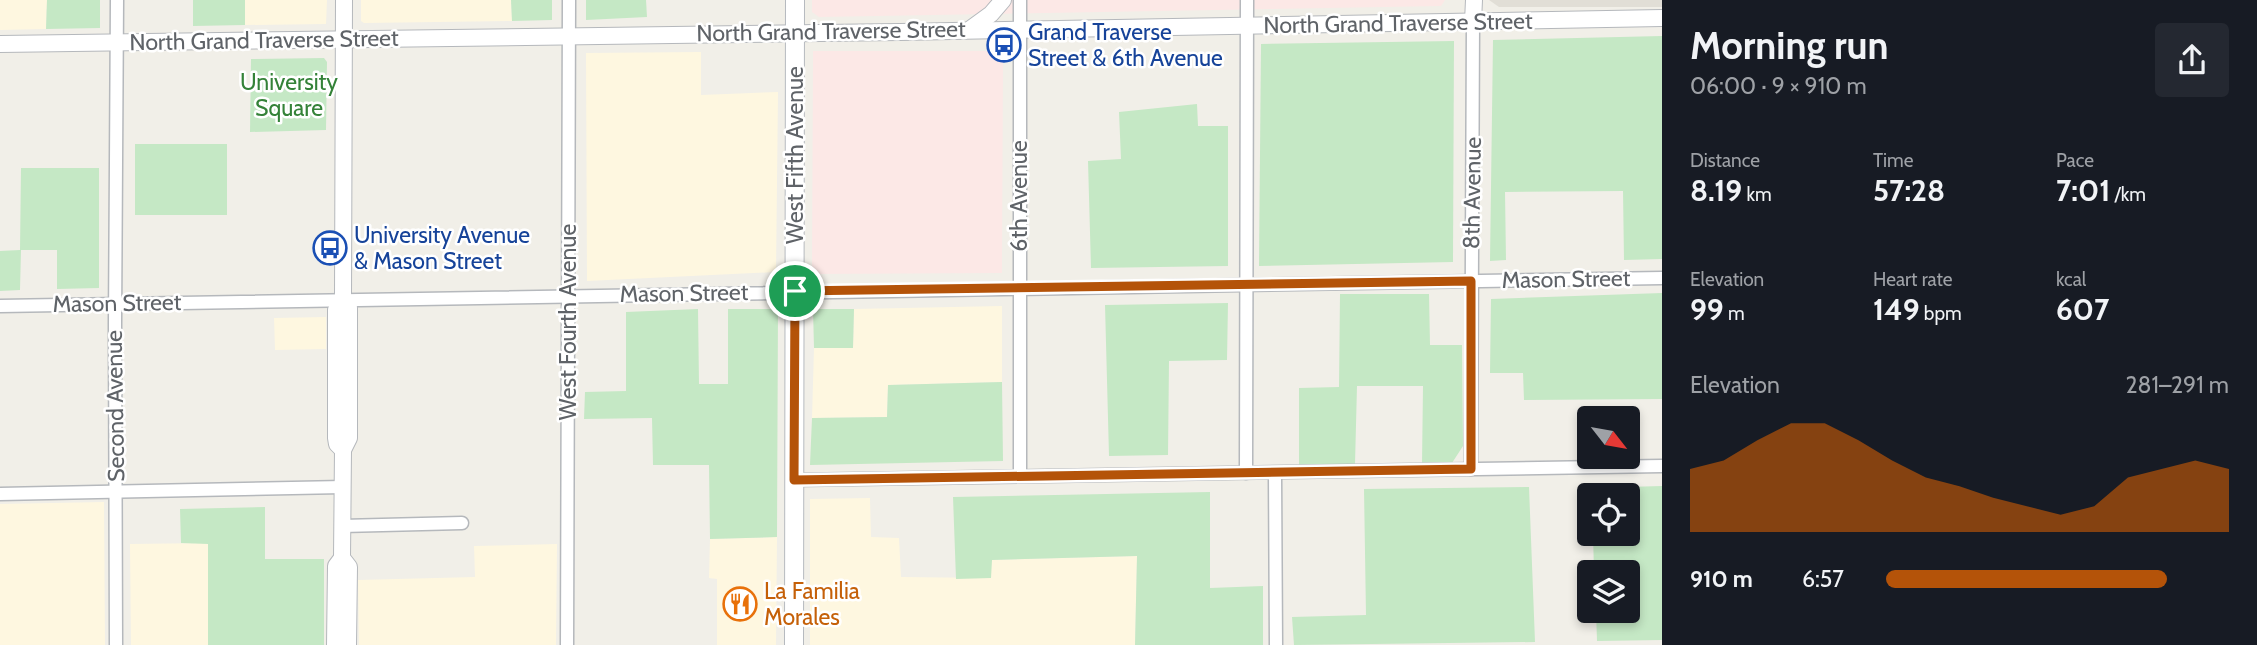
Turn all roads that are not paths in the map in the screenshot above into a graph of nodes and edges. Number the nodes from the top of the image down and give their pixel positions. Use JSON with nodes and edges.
{"nodes":[{"id":1,"x":117,"y":0,"type":"edge"},
{"id":2,"x":344,"y":0,"type":"edge"},
{"id":3,"x":569,"y":0,"type":"edge"},
{"id":4,"x":795,"y":0,"type":"edge"},
{"id":5,"x":1003,"y":0,"type":"edge"},
{"id":6,"x":1020,"y":0,"type":"edge"},
{"id":7,"x":1247,"y":0,"type":"edge"},
{"id":8,"x":1474,"y":0,"type":"edge"},
{"id":9,"x":1662,"y":18,"type":"edge"},
{"id":10,"x":1473,"y":22,"type":"junction"},
{"id":11,"x":1247,"y":26,"type":"junction"},
{"id":12,"x":1019,"y":29,"type":"junction"},
{"id":13,"x":969,"y":30,"type":"junction"},
{"id":14,"x":795,"y":33,"type":"junction"},
{"id":15,"x":569,"y":35,"type":"junction"},
{"id":16,"x":344,"y":39,"type":"junction"},
{"id":17,"x":117,"y":43,"type":"junction"},
{"id":18,"x":0,"y":44,"type":"edge"},
{"id":19,"x":1662,"y":278,"type":"edge"},
{"id":20,"x":1471,"y":281,"type":"junction"},
{"id":21,"x":1245,"y":284,"type":"junction"},
{"id":22,"x":1019,"y":288,"type":"junction"},
{"id":23,"x":795,"y":291,"type":"junction"},
{"id":24,"x":568,"y":295,"type":"junction"},
{"id":25,"x":343,"y":299,"type":"junction"},
{"id":26,"x":115,"y":304,"type":"junction"},
{"id":27,"x":0,"y":306,"type":"edge"},
{"id":28,"x":1662,"y":466,"type":"edge"},
{"id":29,"x":1471,"y":469,"type":"junction"},
{"id":30,"x":1245,"y":473,"type":"junction"},
{"id":31,"x":1275,"y":473,"type":"junction"},
{"id":32,"x":1020,"y":476,"type":"junction"},
{"id":33,"x":794,"y":480,"type":"junction"},
{"id":34,"x":343,"y":487,"type":"junction"},
{"id":35,"x":116,"y":492,"type":"junction"},
{"id":36,"x":0,"y":494,"type":"edge"},
{"id":37,"x":462,"y":523,"type":"dead end"},
{"id":38,"x":342,"y":526,"type":"junction"},
{"id":39,"x":342,"y":558,"type":"junction"},
{"id":40,"x":116,"y":645,"type":"edge"},
{"id":41,"x":335,"y":645,"type":"edge"},
{"id":42,"x":348,"y":645,"type":"edge"},
{"id":43,"x":567,"y":645,"type":"edge"},
{"id":44,"x":794,"y":645,"type":"edge"},
{"id":45,"x":1276,"y":645,"type":"edge"}],
"edges":[{"from":1,"to":17,"type":"street","name":"Second Avenue"},
{"from":2,"to":16,"type":"street"},
{"from":3,"to":15,"type":"street","name":"West Fourth Avenue"},
{"from":4,"to":14,"type":"main road","name":"West Fifth Avenue"},
{"from":5,"to":13,"type":"street"},
{"from":6,"to":12,"type":"street","name":"6th Avenue"},
{"from":7,"to":11,"type":"street"},
{"from":8,"to":10,"type":"street","name":"8th Avenue"},
{"from":9,"to":10,"type":"street","name":"North Grand Traverse Street"},
{"from":10,"to":11,"type":"street","name":"North Grand Traverse Street"},
{"from":10,"to":20,"type":"street","name":"8th Avenue"},
{"from":11,"to":12,"type":"street","name":"North Grand Traverse Street"},
{"from":11,"to":21,"type":"street"},
{"from":12,"to":13,"type":"street","name":"North Grand Traverse Street"},
{"from":12,"to":22,"type":"street","name":"6th Avenue"},
{"from":13,"to":14,"type":"street","name":"North Grand Traverse Street"},
{"from":14,"to":15,"type":"street","name":"North Grand Traverse Street"},
{"from":14,"to":23,"type":"main road","name":"West Fifth Avenue"},
{"from":15,"to":16,"type":"street","name":"North Grand Traverse Street"},
{"from":15,"to":24,"type":"street","name":"West Fourth Avenue"},
{"from":16,"to":17,"type":"street","name":"North Grand Traverse Street"},
{"from":16,"to":25,"type":"street"},
{"from":17,"to":18,"type":"street","name":"North Grand Traverse Street"},
{"from":17,"to":26,"type":"street","name":"Second Avenue"},
{"from":19,"to":20,"type":"street","name":"Mason Street"},
{"from":20,"to":21,"type":"street","name":"Mason Street"},
{"from":20,"to":29,"type":"street","name":"8th Avenue"},
{"from":21,"to":22,"type":"street","name":"Mason Street"},
{"from":21,"to":30,"type":"street"},
{"from":22,"to":23,"type":"street","name":"Mason Street"},
{"from":22,"to":32,"type":"street","name":"6th Avenue"},
{"from":23,"to":24,"type":"street","name":"Mason Street"},
{"from":23,"to":33,"type":"main road","name":"West Fifth Avenue"},
{"from":24,"to":25,"type":"street","name":"Mason Street"},
{"from":24,"to":43,"type":"street","name":"West Fourth Avenue"},
{"from":25,"to":26,"type":"street","name":"Mason Street"},
{"from":25,"to":34,"type":"street"},
{"from":26,"to":27,"type":"street","name":"Mason Street"},
{"from":26,"to":35,"type":"street","name":"Second Avenue"},
{"from":28,"to":29,"type":"street"},
{"from":29,"to":31,"type":"street"},
{"from":30,"to":31,"type":"street"},
{"from":30,"to":32,"type":"street"},
{"from":31,"to":45,"type":"street"},
{"from":32,"to":33,"type":"street"},
{"from":33,"to":44,"type":"main road","name":"West Fifth Avenue"},
{"from":34,"to":35,"type":"street"},
{"from":34,"to":38,"type":"street"},
{"from":35,"to":36,"type":"street"},
{"from":35,"to":40,"type":"street","name":"Second Avenue"},
{"from":37,"to":38,"type":"street"},
{"from":38,"to":39,"type":"street"},
{"from":39,"to":41,"type":"street"},
{"from":39,"to":42,"type":"street"}]}
